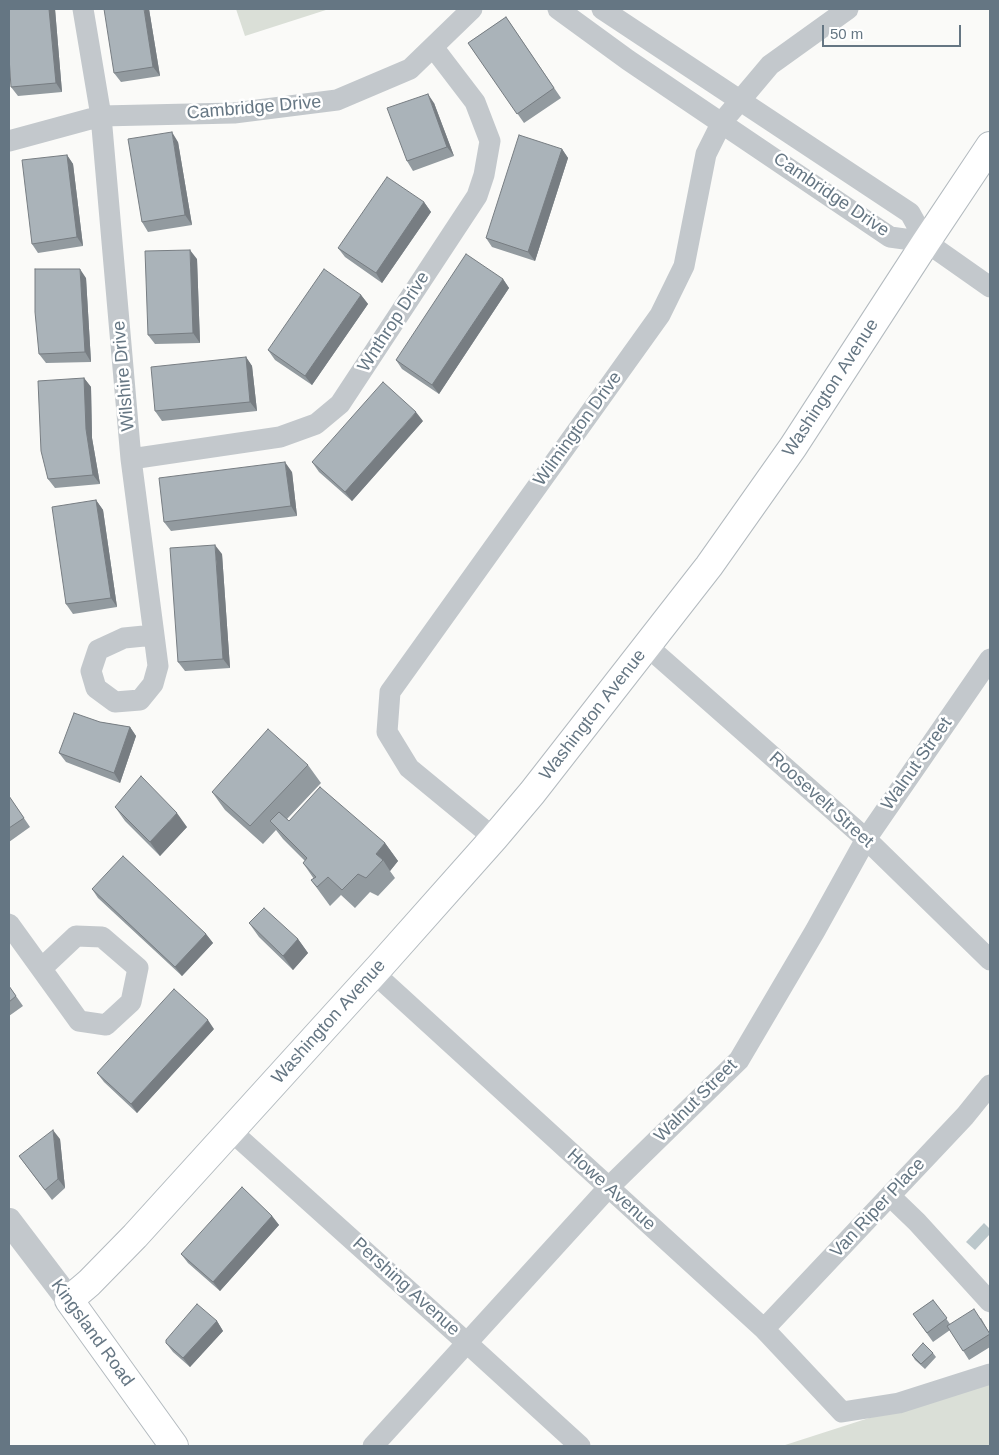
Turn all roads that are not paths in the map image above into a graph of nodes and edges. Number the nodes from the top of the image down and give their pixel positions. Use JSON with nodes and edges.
{"nodes":[{"id":1,"x":83,"y":9,"type":"edge"},
{"id":2,"x":472,"y":9,"type":"edge"},
{"id":3,"x":558,"y":9,"type":"edge"},
{"id":4,"x":602,"y":9,"type":"edge"},
{"id":5,"x":848,"y":9,"type":"edge"},
{"id":6,"x":433,"y":47,"type":"junction"},
{"id":7,"x":738,"y":100,"type":"junction"},
{"id":8,"x":101,"y":116,"type":"junction"},
{"id":9,"x":722,"y":122,"type":"junction"},
{"id":10,"x":9,"y":141,"type":"edge"},
{"id":11,"x":990,"y":146,"type":"edge"},
{"id":12,"x":926,"y":242,"type":"junction"},
{"id":13,"x":990,"y":287,"type":"edge"},
{"id":14,"x":131,"y":459,"type":"junction"},
{"id":15,"x":154,"y":635,"type":"dead end"},
{"id":16,"x":647,"y":646,"type":"junction"},
{"id":17,"x":990,"y":659,"type":"edge"},
{"id":18,"x":494,"y":838,"type":"junction"},
{"id":19,"x":866,"y":839,"type":"junction"},
{"id":20,"x":9,"y":924,"type":"edge"},
{"id":21,"x":990,"y":960,"type":"edge"},
{"id":22,"x":42,"y":968,"type":"junction"},
{"id":23,"x":374,"y":973,"type":"junction"},
{"id":24,"x":990,"y":1085,"type":"edge"},
{"id":25,"x":230,"y":1130,"type":"junction"},
{"id":26,"x":608,"y":1188,"type":"junction"},
{"id":27,"x":890,"y":1196,"type":"junction"},
{"id":28,"x":9,"y":1221,"type":"edge"},
{"id":29,"x":69,"y":1300,"type":"junction"},
{"id":30,"x":990,"y":1302,"type":"edge"},
{"id":31,"x":764,"y":1329,"type":"junction"},
{"id":32,"x":467,"y":1343,"type":"junction"},
{"id":33,"x":990,"y":1374,"type":"edge"},
{"id":34,"x":174,"y":1446,"type":"edge"},
{"id":35,"x":373,"y":1446,"type":"edge"},
{"id":36,"x":580,"y":1446,"type":"edge"}],
"edges":[{"from":1,"to":8,"type":"street","name":"Wilshire Drive"},
{"from":2,"to":6,"type":"street","name":"Cambridge Drive"},
{"from":3,"to":9,"type":"street","name":"Cambridge Drive"},
{"from":4,"to":7,"type":"street","name":"Cambridge Drive"},
{"from":5,"to":7,"type":"street","name":"Wilmington Drive"},
{"from":6,"to":8,"type":"street","name":"Cambridge Drive"},
{"from":6,"to":14,"type":"street","name":"Wnthrop Drive"},
{"from":7,"to":9,"type":"street","name":"Wilmington Drive"},
{"from":7,"to":12,"type":"street","name":"Cambridge Drive"},
{"from":8,"to":10,"type":"street","name":"Cambridge Drive"},
{"from":8,"to":14,"type":"street","name":"Wilshire Drive"},
{"from":9,"to":12,"type":"street","name":"Cambridge Drive"},
{"from":9,"to":18,"type":"street","name":"Wilmington Drive"},
{"from":11,"to":12,"type":"main road","name":"Washington Avenue"},
{"from":12,"to":13,"type":"street"},
{"from":12,"to":16,"type":"main road","name":"Washington Avenue"},
{"from":14,"to":15,"type":"street","name":"Wilshire Drive"},
{"from":16,"to":18,"type":"main road","name":"Washington Avenue"},
{"from":16,"to":19,"type":"street","name":"Roosevelt Street"},
{"from":17,"to":19,"type":"street","name":"Walnut Street"},
{"from":18,"to":23,"type":"main road","name":"Washington Avenue"},
{"from":19,"to":21,"type":"street","name":"Roosevelt Street"},
{"from":19,"to":26,"type":"street","name":"Walnut Street"},
{"from":20,"to":22,"type":"street"},
{"from":22,"to":22,"type":"street"},
{"from":23,"to":25,"type":"main road","name":"Washington Avenue"},
{"from":23,"to":26,"type":"street","name":"Howe Avenue"},
{"from":24,"to":27,"type":"street","name":"Van Riper Place"},
{"from":25,"to":29,"type":"main road","name":"Washington Avenue"},
{"from":25,"to":32,"type":"street","name":"Pershing Avenue"},
{"from":26,"to":31,"type":"street","name":"Howe Avenue"},
{"from":26,"to":32,"type":"street","name":"Walnut Street"},
{"from":27,"to":30,"type":"street"},
{"from":27,"to":31,"type":"street","name":"Van Riper Place"},
{"from":28,"to":29,"type":"street","name":"Kingsland Road"},
{"from":29,"to":34,"type":"main road","name":"Kingsland Road"},
{"from":31,"to":33,"type":"street","name":"Howe Avenue"},
{"from":32,"to":35,"type":"street","name":"Walnut Street"},
{"from":32,"to":36,"type":"street","name":"Pershing Avenue"}]}
